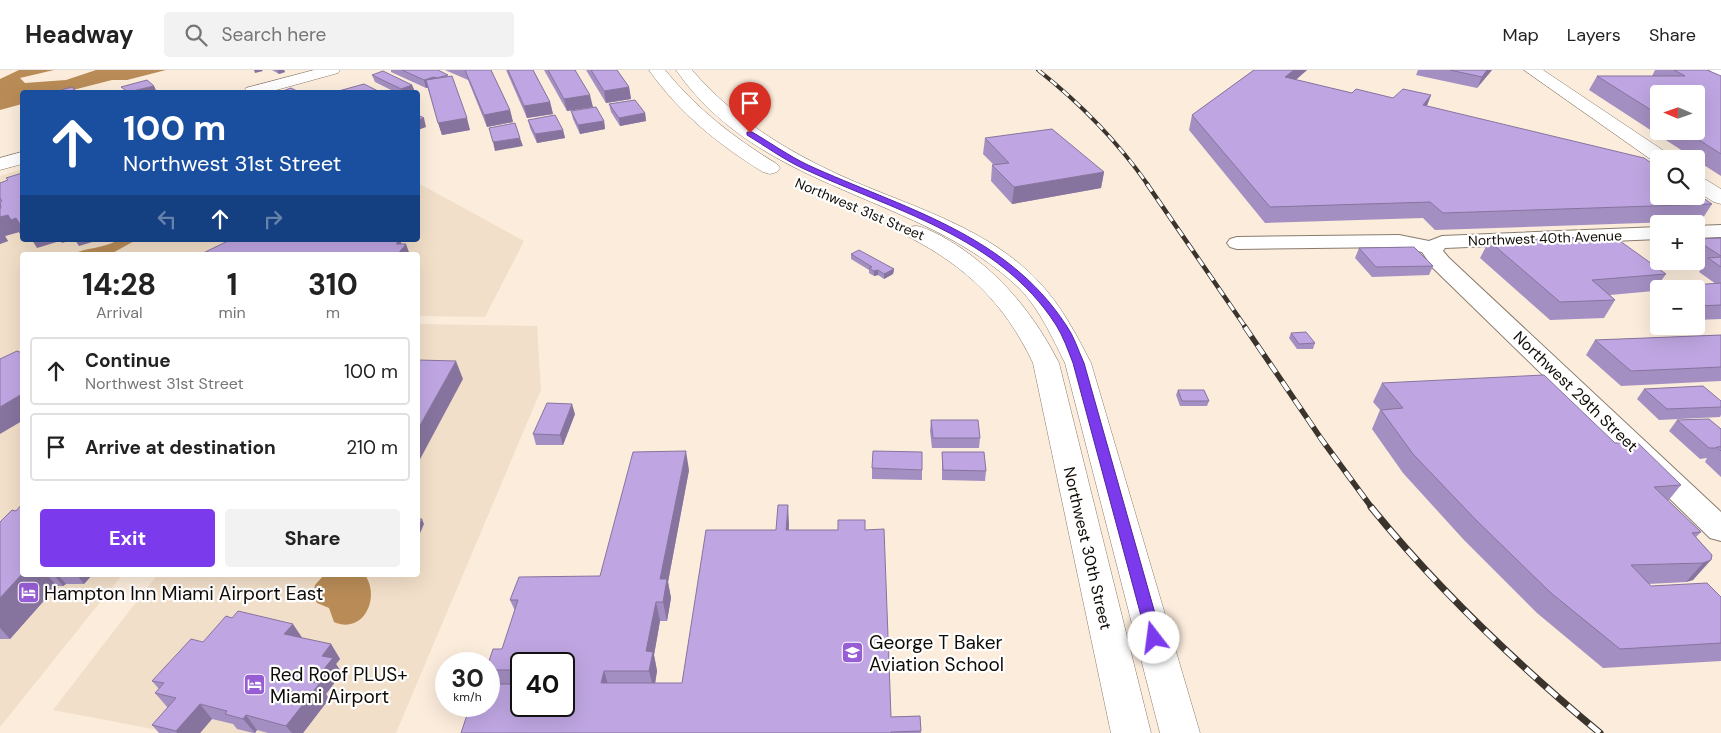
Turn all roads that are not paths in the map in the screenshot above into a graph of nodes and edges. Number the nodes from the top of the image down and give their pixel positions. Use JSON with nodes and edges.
{"nodes":[{"id":1,"x":332,"y":70,"type":"edge"},
{"id":2,"x":657,"y":70,"type":"edge"},
{"id":3,"x":684,"y":70,"type":"edge"},
{"id":4,"x":1532,"y":70,"type":"edge"},
{"id":5,"x":1716,"y":70,"type":"edge"},
{"id":6,"x":1721,"y":73,"type":"edge"},
{"id":7,"x":259,"y":90,"type":"edge"},
{"id":8,"x":1650,"y":150,"type":"edge"},
{"id":9,"x":20,"y":159,"type":"edge"},
{"id":10,"x":0,"y":164,"type":"edge"},
{"id":11,"x":1705,"y":188,"type":"edge"},
{"id":12,"x":1721,"y":198,"type":"edge"},
{"id":13,"x":1721,"y":231,"type":"edge"},
{"id":14,"x":1705,"y":232,"type":"edge"},
{"id":15,"x":1650,"y":233,"type":"edge"},
{"id":16,"x":1237,"y":243,"type":"dead end"},
{"id":17,"x":1432,"y":249,"type":"junction"},
{"id":18,"x":1046,"y":363,"type":"joint"},
{"id":19,"x":1721,"y":530,"type":"edge"},
{"id":20,"x":1131,"y":733,"type":"edge"},
{"id":21,"x":1180,"y":733,"type":"edge"}],
"edges":[{"from":1,"to":7,"type":"street"},
{"from":2,"to":18,"type":"street","name":"Northwest 31st Street"},
{"from":3,"to":21,"type":"street","name":"Northwest 31st Street"},
{"from":4,"to":8,"type":"street"},
{"from":5,"to":6,"type":"street"},
{"from":9,"to":10,"type":"street"},
{"from":11,"to":12,"type":"street"},
{"from":13,"to":14,"type":"street"},
{"from":15,"to":17,"type":"street","name":"Northwest 40th Avenue"},
{"from":16,"to":17,"type":"street","name":"Northwest 40th Avenue"},
{"from":17,"to":19,"type":"street","name":"Northwest 29th Street"},
{"from":18,"to":20,"type":"street","name":"Northwest 30th Street"}]}
